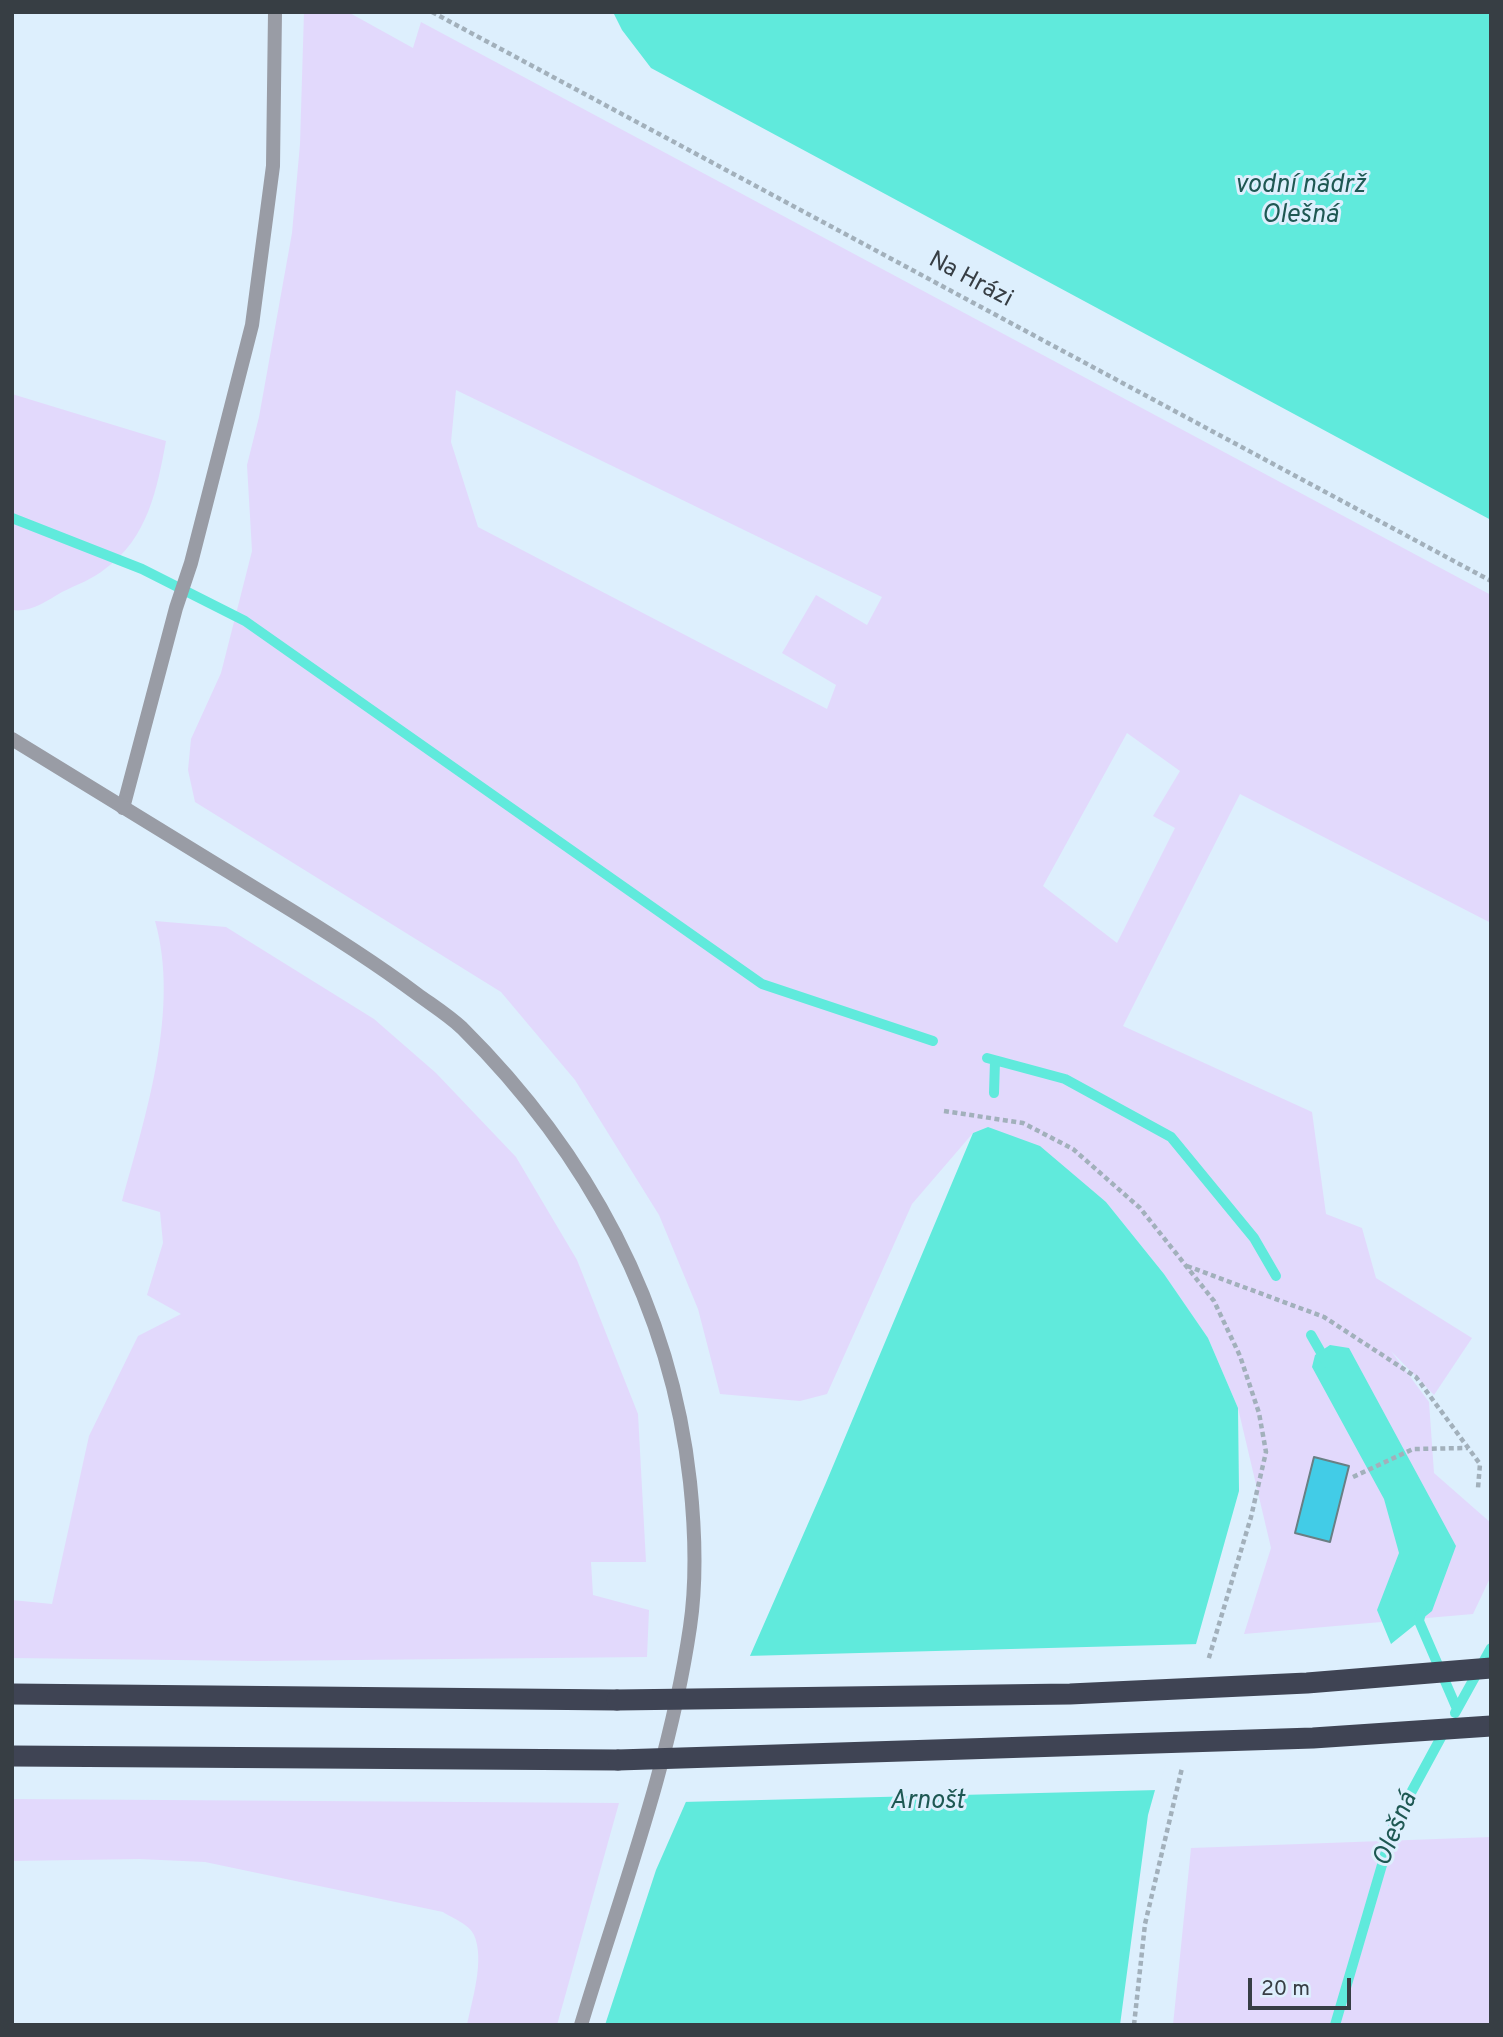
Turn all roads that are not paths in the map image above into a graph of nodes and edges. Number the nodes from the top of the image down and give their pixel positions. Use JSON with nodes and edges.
{"nodes":[{"id":1,"x":275,"y":12,"type":"edge"},
{"id":2,"x":12,"y":740,"type":"edge"},
{"id":3,"x":123,"y":808,"type":"junction"},
{"id":4,"x":1491,"y":1668,"type":"edge"},
{"id":5,"x":12,"y":1694,"type":"edge"},
{"id":6,"x":1491,"y":1727,"type":"edge"},
{"id":7,"x":12,"y":1756,"type":"edge"},
{"id":8,"x":581,"y":2025,"type":"edge"}],
"edges":[{"from":1,"to":3,"type":"street"},
{"from":2,"to":3,"type":"street"},
{"from":3,"to":8,"type":"street"},
{"from":4,"to":5,"type":"highway","bridge":true},
{"from":6,"to":7,"type":"highway","bridge":true}]}
